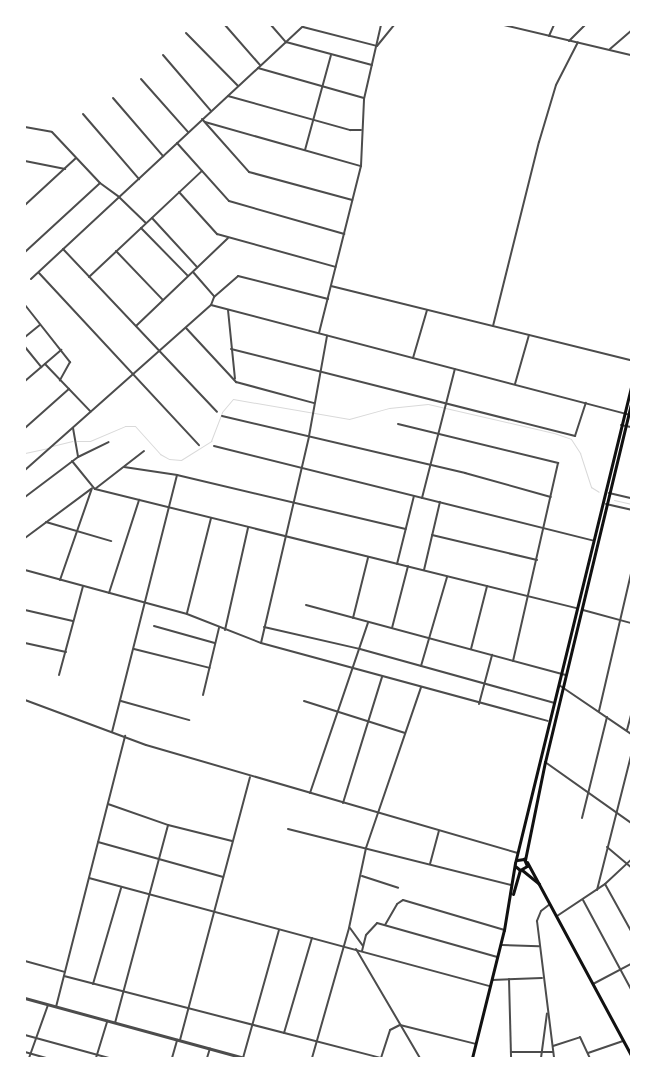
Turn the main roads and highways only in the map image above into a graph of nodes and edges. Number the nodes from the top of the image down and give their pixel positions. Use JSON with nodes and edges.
{"nodes":[{"id":1,"x":631,"y":387,"type":"edge"},
{"id":2,"x":631,"y":405,"type":"edge"},
{"id":3,"x":626,"y":415,"type":"junction"},
{"id":4,"x":624,"y":426,"type":"junction"},
{"id":5,"x":564,"y":675,"type":"junction"},
{"id":6,"x":561,"y":687,"type":"junction"},
{"id":7,"x":516,"y":860,"type":"junction"},
{"id":8,"x":526,"y":861,"type":"junction"},
{"id":9,"x":515,"y":866,"type":"junction"},
{"id":10,"x":521,"y":870,"type":"junction"},
{"id":11,"x":514,"y":885,"type":"junction"},
{"id":12,"x":542,"y":886,"type":"junction"},
{"id":13,"x":631,"y":1055,"type":"edge"},
{"id":14,"x":472,"y":1058,"type":"edge"}],
"edges":[{"from":1,"to":3,"type":"main road"},
{"from":2,"to":3,"type":"main road"},
{"from":3,"to":4,"type":"main road"},
{"from":4,"to":5,"type":"main road"},
{"from":4,"to":5,"type":"main road"},
{"from":5,"to":6,"type":"main road"},
{"from":6,"to":7,"type":"main road"},
{"from":6,"to":8,"type":"main road"},
{"from":7,"to":8,"type":"main road"},
{"from":7,"to":9,"type":"main road"},
{"from":8,"to":10,"type":"main road"},
{"from":8,"to":12,"type":"main road"},
{"from":9,"to":10,"type":"main road"},
{"from":9,"to":11,"type":"main road"},
{"from":10,"to":11,"type":"main road"},
{"from":10,"to":12,"type":"main road"},
{"from":11,"to":14,"type":"main road"},
{"from":12,"to":13,"type":"main road"}]}
